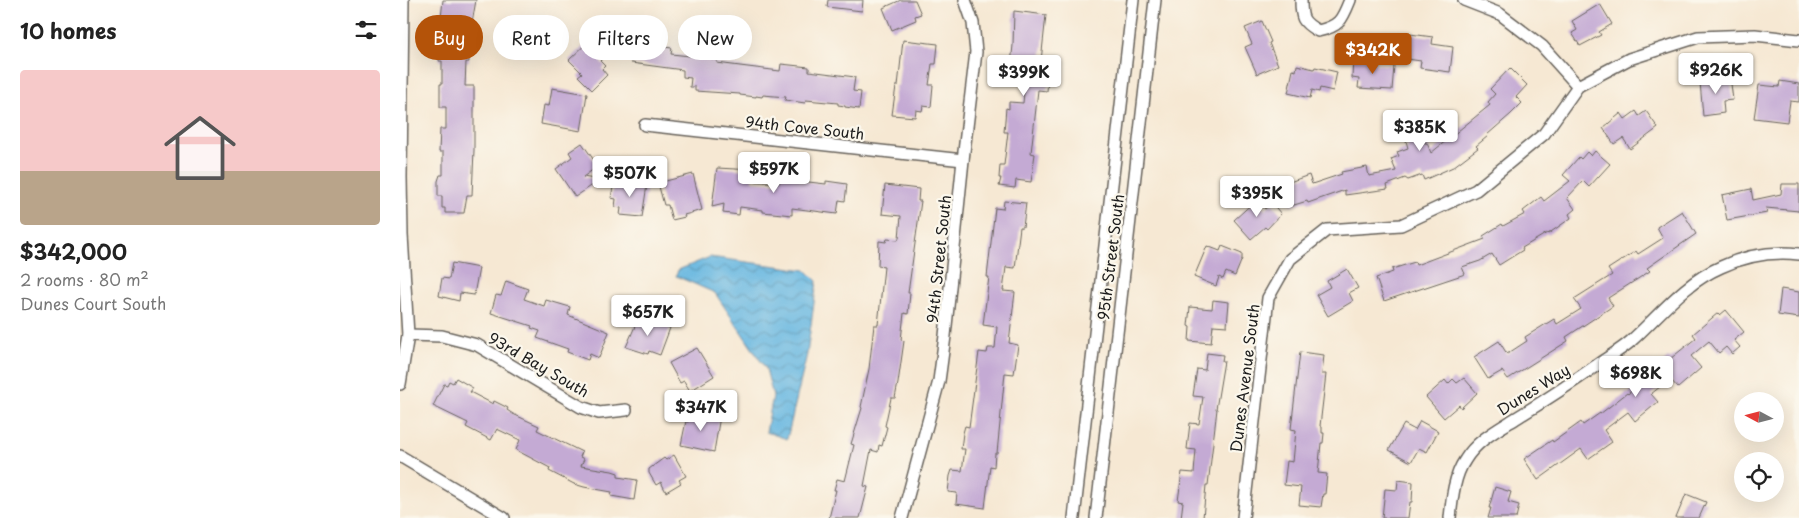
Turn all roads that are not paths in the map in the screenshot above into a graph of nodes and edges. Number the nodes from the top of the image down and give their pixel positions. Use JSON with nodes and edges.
{"nodes":[{"id":1,"x":403,"y":0,"type":"edge"},
{"id":2,"x":965,"y":0,"type":"edge"},
{"id":3,"x":1133,"y":0,"type":"edge"},
{"id":4,"x":1156,"y":0,"type":"edge"},
{"id":5,"x":1301,"y":0,"type":"edge"},
{"id":6,"x":1350,"y":0,"type":"edge"},
{"id":7,"x":1464,"y":0,"type":"edge"},
{"id":8,"x":1799,"y":40,"type":"edge"},
{"id":9,"x":1578,"y":86,"type":"junction"},
{"id":10,"x":645,"y":125,"type":"dead end"},
{"id":11,"x":962,"y":160,"type":"junction"},
{"id":12,"x":1799,"y":254,"type":"edge"},
{"id":13,"x":408,"y":335,"type":"junction"},
{"id":14,"x":400,"y":384,"type":"edge"},
{"id":15,"x":626,"y":410,"type":"dead end"},
{"id":16,"x":400,"y":456,"type":"edge"},
{"id":17,"x":504,"y":518,"type":"edge"},
{"id":18,"x":902,"y":518,"type":"edge"},
{"id":19,"x":1074,"y":518,"type":"edge"},
{"id":20,"x":1096,"y":518,"type":"edge"},
{"id":21,"x":1243,"y":518,"type":"edge"},
{"id":22,"x":1450,"y":518,"type":"edge"}],
"edges":[{"from":1,"to":13,"type":"street"},
{"from":2,"to":11,"type":"street","name":"94th Street South"},
{"from":3,"to":19,"type":"street","name":"95th Street South"},
{"from":4,"to":20,"type":"street","name":"95th Street South"},
{"from":5,"to":6,"type":"street"},
{"from":7,"to":9,"type":"street"},
{"from":8,"to":9,"type":"street","name":"Dunes Avenue South"},
{"from":9,"to":21,"type":"street","name":"Dunes Avenue South"},
{"from":10,"to":11,"type":"street","name":"94th Cove South"},
{"from":11,"to":18,"type":"street","name":"94th Street South"},
{"from":12,"to":22,"type":"street","name":"Dunes Way"},
{"from":13,"to":14,"type":"street"},
{"from":13,"to":15,"type":"street","name":"93rd Bay South"},
{"from":16,"to":17,"type":"street"}]}
